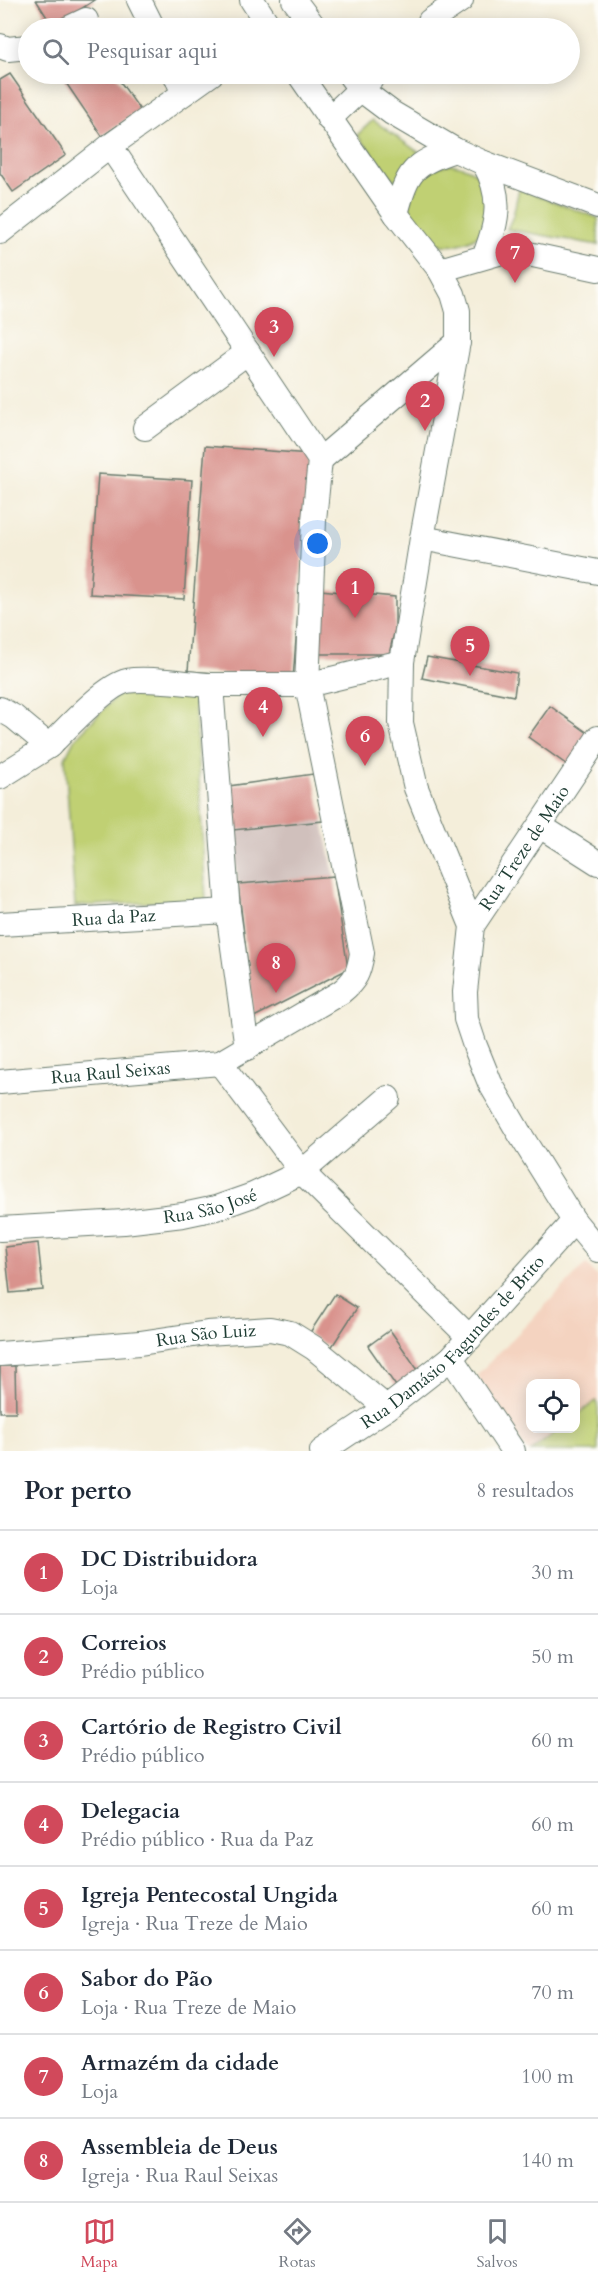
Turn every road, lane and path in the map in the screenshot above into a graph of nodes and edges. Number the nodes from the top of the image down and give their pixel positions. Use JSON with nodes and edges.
{"nodes":[{"id":1,"x":139,"y":0,"type":"edge"},
{"id":2,"x":252,"y":0,"type":"edge"},
{"id":3,"x":294,"y":0,"type":"edge"},
{"id":4,"x":446,"y":0,"type":"edge"},
{"id":5,"x":461,"y":0,"type":"edge"},
{"id":6,"x":148,"y":18,"type":"edge"},
{"id":7,"x":264,"y":18,"type":"edge"},
{"id":8,"x":308,"y":18,"type":"edge"},
{"id":9,"x":432,"y":18,"type":"edge"},
{"id":10,"x":436,"y":18,"type":"edge"},
{"id":11,"x":0,"y":46,"type":"edge"},
{"id":12,"x":18,"y":48,"type":"edge"},
{"id":13,"x":178,"y":84,"type":"edge"},
{"id":14,"x":306,"y":84,"type":"edge"},
{"id":15,"x":358,"y":84,"type":"edge"},
{"id":16,"x":366,"y":84,"type":"edge"},
{"id":17,"x":329,"y":119,"type":"junction"},
{"id":18,"x":110,"y":146,"type":"junction"},
{"id":19,"x":455,"y":150,"type":"junction"},
{"id":20,"x":484,"y":163,"type":"junction"},
{"id":21,"x":598,"y":207,"type":"edge"},
{"id":22,"x":396,"y":214,"type":"junction"},
{"id":23,"x":0,"y":232,"type":"edge"},
{"id":24,"x":485,"y":255,"type":"junction"},
{"id":25,"x":598,"y":269,"type":"edge"},
{"id":26,"x":440,"y":270,"type":"junction"},
{"id":27,"x":458,"y":342,"type":"junction"},
{"id":28,"x":248,"y":352,"type":"junction"},
{"id":29,"x":145,"y":428,"type":"dead end"},
{"id":30,"x":320,"y":460,"type":"junction"},
{"id":31,"x":422,"y":538,"type":"junction"},
{"id":32,"x":598,"y":572,"type":"edge"},
{"id":33,"x":402,"y":662,"type":"junction"},
{"id":34,"x":210,"y":685,"type":"junction"},
{"id":35,"x":307,"y":685,"type":"junction"},
{"id":36,"x":0,"y":709,"type":"edge"},
{"id":37,"x":598,"y":738,"type":"edge"},
{"id":38,"x":49,"y":746,"type":"junction"},
{"id":39,"x":0,"y":777,"type":"edge"},
{"id":40,"x":540,"y":826,"type":"junction"},
{"id":41,"x":598,"y":863,"type":"edge"},
{"id":42,"x":228,"y":911,"type":"junction"},
{"id":43,"x":0,"y":924,"type":"edge"},
{"id":44,"x":472,"y":926,"type":"junction"},
{"id":45,"x":247,"y":1048,"type":"junction"},
{"id":46,"x":220,"y":1063,"type":"junction"},
{"id":47,"x":0,"y":1082,"type":"edge"},
{"id":48,"x":388,"y":1098,"type":"dead end"},
{"id":49,"x":302,"y":1172,"type":"junction"},
{"id":50,"x":574,"y":1221,"type":"junction"},
{"id":51,"x":0,"y":1229,"type":"edge"},
{"id":52,"x":598,"y":1250,"type":"edge"},
{"id":53,"x":470,"y":1338,"type":"junction"},
{"id":54,"x":0,"y":1354,"type":"edge"},
{"id":55,"x":451,"y":1358,"type":"junction"},
{"id":56,"x":387,"y":1408,"type":"junction"},
{"id":57,"x":322,"y":1451,"type":"edge"},
{"id":58,"x":513,"y":1451,"type":"edge"}],
"edges":[{"from":1,"to":6,"type":"street"},
{"from":2,"to":7,"type":"street"},
{"from":3,"to":8,"type":"street"},
{"from":4,"to":9,"type":"street"},
{"from":5,"to":10,"type":"street"},
{"from":11,"to":12,"type":"street"},
{"from":13,"to":18,"type":"street"},
{"from":14,"to":17,"type":"street"},
{"from":15,"to":17,"type":"street"},
{"from":16,"to":19,"type":"street"},
{"from":17,"to":22,"type":"street"},
{"from":18,"to":23,"type":"street"},
{"from":18,"to":28,"type":"street"},
{"from":19,"to":20,"type":"street"},
{"from":19,"to":22,"type":"street"},
{"from":20,"to":21,"type":"street"},
{"from":20,"to":24,"type":"street"},
{"from":22,"to":26,"type":"street"},
{"from":24,"to":25,"type":"street"},
{"from":24,"to":26,"type":"street"},
{"from":26,"to":27,"type":"street"},
{"from":27,"to":30,"type":"street"},
{"from":27,"to":31,"type":"street"},
{"from":28,"to":29,"type":"street"},
{"from":28,"to":30,"type":"street"},
{"from":30,"to":35,"type":"street"},
{"from":31,"to":32,"type":"street"},
{"from":31,"to":33,"type":"street"},
{"from":33,"to":35,"type":"street"},
{"from":33,"to":44,"type":"street"},
{"from":34,"to":35,"type":"street"},
{"from":34,"to":38,"type":"street"},
{"from":34,"to":42,"type":"street"},
{"from":35,"to":45,"type":"street"},
{"from":36,"to":38,"type":"street"},
{"from":37,"to":40,"type":"street","name":"Rua Treze de Maio"},
{"from":38,"to":39,"type":"street"},
{"from":40,"to":41,"type":"street"},
{"from":40,"to":44,"type":"street","name":"Rua Treze de Maio"},
{"from":42,"to":43,"type":"street","name":"Rua da Paz"},
{"from":42,"to":45,"type":"street"},
{"from":44,"to":50,"type":"street"},
{"from":45,"to":46,"type":"street"},
{"from":46,"to":47,"type":"street","name":"Rua Raul Seixas"},
{"from":46,"to":49,"type":"street"},
{"from":48,"to":49,"type":"street","name":"Rua São José"},
{"from":49,"to":51,"type":"street","name":"Rua São José"},
{"from":49,"to":53,"type":"street"},
{"from":50,"to":52,"type":"street"},
{"from":50,"to":53,"type":"street","name":"Rua Damásio Fagundes de Brito"},
{"from":53,"to":55,"type":"street","name":"Rua Damásio Fagundes de Brito"},
{"from":54,"to":56,"type":"street","name":"Rua São Luiz"},
{"from":55,"to":56,"type":"street","name":"Rua Damásio Fagundes de Brito"},
{"from":55,"to":58,"type":"street"},
{"from":56,"to":57,"type":"street","name":"Rua Damásio Fagundes de Brito"}]}
